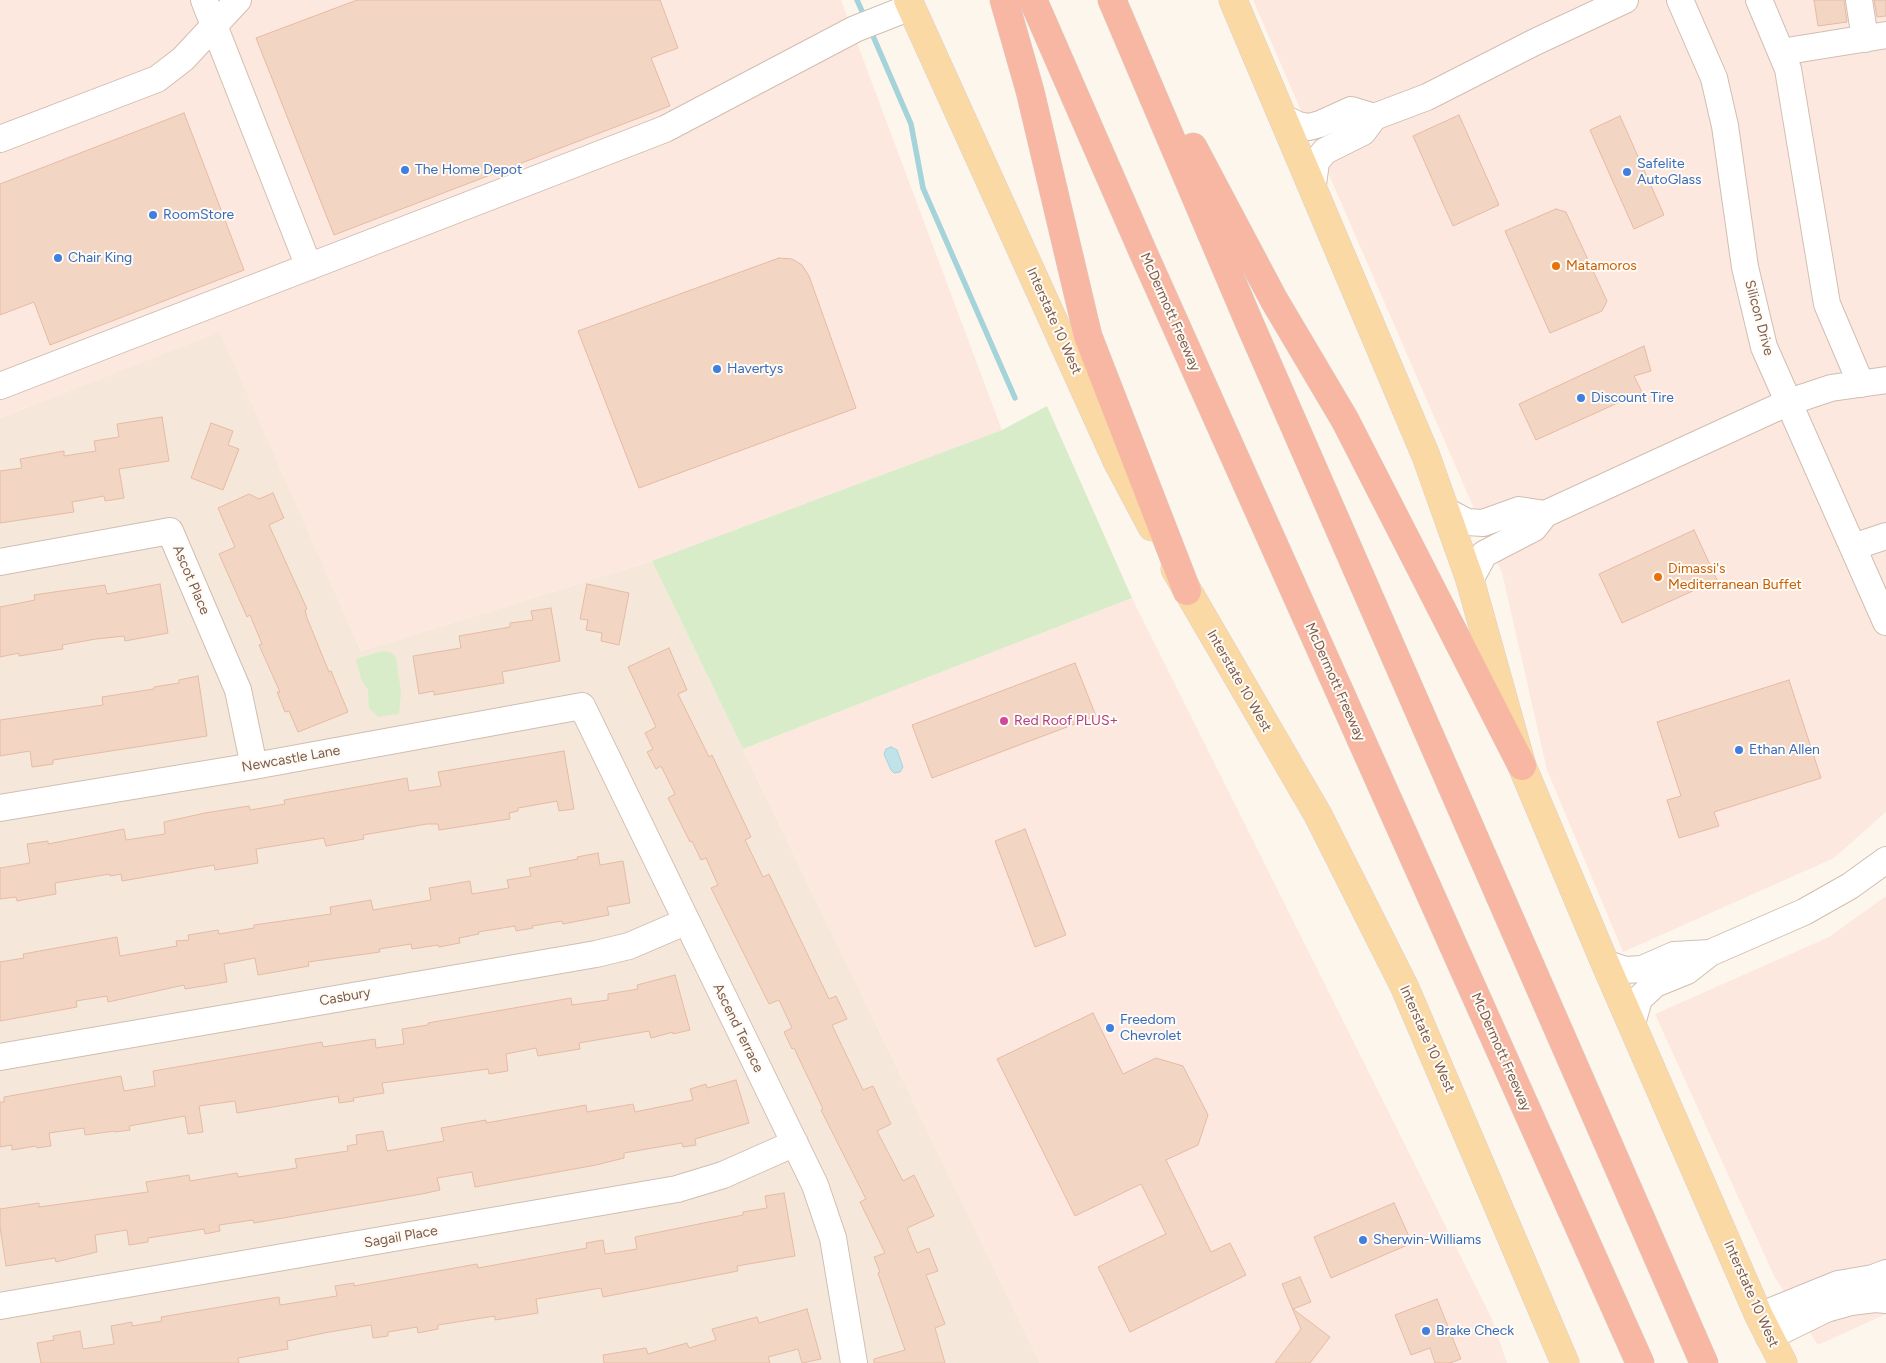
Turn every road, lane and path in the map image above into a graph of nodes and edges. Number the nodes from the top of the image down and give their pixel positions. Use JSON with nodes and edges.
{"nodes":[{"id":1,"x":204,"y":0,"type":"edge"},
{"id":2,"x":238,"y":0,"type":"edge"},
{"id":3,"x":1004,"y":0,"type":"edge"},
{"id":4,"x":1033,"y":0,"type":"edge"},
{"id":5,"x":1112,"y":0,"type":"edge"},
{"id":6,"x":1119,"y":0,"type":"edge"},
{"id":7,"x":1233,"y":0,"type":"edge"},
{"id":8,"x":1625,"y":0,"type":"edge"},
{"id":9,"x":1680,"y":0,"type":"edge"},
{"id":10,"x":1759,"y":0,"type":"edge"},
{"id":11,"x":1859,"y":0,"type":"edge"},
{"id":12,"x":909,"y":4,"type":"edge"},
{"id":13,"x":214,"y":26,"type":"junction"},
{"id":14,"x":1876,"y":37,"type":"edge"},
{"id":15,"x":1781,"y":52,"type":"junction"},
{"id":16,"x":1374,"y":117,"type":"junction"},
{"id":17,"x":1284,"y":118,"type":"junction"},
{"id":18,"x":0,"y":139,"type":"edge"},
{"id":19,"x":1313,"y":184,"type":"junction"},
{"id":20,"x":309,"y":267,"type":"junction"},
{"id":21,"x":1874,"y":382,"type":"edge"},
{"id":22,"x":0,"y":386,"type":"edge"},
{"id":23,"x":1789,"y":402,"type":"junction"},
{"id":24,"x":1446,"y":511,"type":"junction"},
{"id":25,"x":1545,"y":514,"type":"junction"},
{"id":26,"x":1886,"y":536,"type":"edge"},
{"id":27,"x":1853,"y":547,"type":"junction"},
{"id":28,"x":0,"y":562,"type":"edge"},
{"id":29,"x":1470,"y":580,"type":"junction"},
{"id":30,"x":1187,"y":591,"type":"junction"},
{"id":31,"x":1886,"y":622,"type":"edge"},
{"id":32,"x":582,"y":706,"type":"joint"},
{"id":33,"x":254,"y":766,"type":"junction"},
{"id":34,"x":1522,"y":766,"type":"junction"},
{"id":35,"x":0,"y":808,"type":"edge"},
{"id":36,"x":1886,"y":860,"type":"edge"},
{"id":37,"x":685,"y":922,"type":"junction"},
{"id":38,"x":1710,"y":953,"type":"junction"},
{"id":39,"x":1605,"y":963,"type":"junction"},
{"id":40,"x":1632,"y":1024,"type":"junction"},
{"id":41,"x":0,"y":1057,"type":"edge"},
{"id":42,"x":795,"y":1143,"type":"junction"},
{"id":43,"x":1886,"y":1273,"type":"edge"},
{"id":44,"x":1886,"y":1300,"type":"edge"},
{"id":45,"x":0,"y":1306,"type":"edge"},
{"id":46,"x":1764,"y":1326,"type":"junction"},
{"id":47,"x":854,"y":1363,"type":"edge"},
{"id":48,"x":1565,"y":1363,"type":"edge"},
{"id":49,"x":1640,"y":1363,"type":"edge"},
{"id":50,"x":1704,"y":1363,"type":"edge"},
{"id":51,"x":1783,"y":1363,"type":"edge"}],
"edges":[{"from":1,"to":13,"type":"street"},
{"from":2,"to":13,"type":"street"},
{"from":3,"to":30,"type":"highway"},
{"from":4,"to":49,"type":"highway","name":"McDermott Freeway"},
{"from":5,"to":50,"type":"highway"},
{"from":6,"to":34,"type":"highway"},
{"from":7,"to":17,"type":"main road","name":"Interstate 10 West"},
{"from":8,"to":16,"type":"street"},
{"from":9,"to":23,"type":"street","name":"Silicon Drive"},
{"from":10,"to":15,"type":"street"},
{"from":11,"to":14,"type":"street"},
{"from":12,"to":20,"type":"street"},
{"from":12,"to":30,"type":"main road","name":"Interstate 10 West"},
{"from":13,"to":18,"type":"street"},
{"from":13,"to":20,"type":"street"},
{"from":14,"to":15,"type":"street"},
{"from":15,"to":21,"type":"street"},
{"from":16,"to":17,"type":"street"},
{"from":16,"to":19,"type":"street"},
{"from":17,"to":19,"type":"main road","name":"Interstate 10 West"},
{"from":19,"to":24,"type":"main road","name":"Interstate 10 West"},
{"from":20,"to":22,"type":"street"},
{"from":21,"to":23,"type":"street"},
{"from":23,"to":25,"type":"street"},
{"from":23,"to":27,"type":"street","name":"Silicon Drive"},
{"from":24,"to":25,"type":"street"},
{"from":24,"to":29,"type":"main road","name":"Interstate 10 West"},
{"from":25,"to":29,"type":"street"},
{"from":26,"to":27,"type":"street"},
{"from":27,"to":31,"type":"street","name":"Silicon Drive"},
{"from":28,"to":33,"type":"street","name":"Ascot Place"},
{"from":29,"to":34,"type":"main road","name":"Interstate 10 West"},
{"from":30,"to":48,"type":"main road","name":"Interstate 10 West"},
{"from":32,"to":33,"type":"street","name":"Newcastle Lane"},
{"from":32,"to":37,"type":"street","name":"Ascend Terrace"},
{"from":33,"to":35,"type":"street","name":"Newcastle Lane"},
{"from":34,"to":39,"type":"main road","name":"Interstate 10 West"},
{"from":36,"to":38,"type":"street"},
{"from":37,"to":41,"type":"street","name":"Casbury"},
{"from":37,"to":42,"type":"street","name":"Ascend Terrace"},
{"from":38,"to":39,"type":"street"},
{"from":38,"to":40,"type":"street"},
{"from":39,"to":40,"type":"main road","name":"Interstate 10 West"},
{"from":40,"to":46,"type":"main road","name":"Interstate 10 West"},
{"from":42,"to":45,"type":"street","name":"Sagail Place"},
{"from":42,"to":47,"type":"street","name":"Ascend Terrace"},
{"from":43,"to":46,"type":"street"},
{"from":44,"to":46,"type":"street"},
{"from":46,"to":51,"type":"main road","name":"Interstate 10 West"}]}
